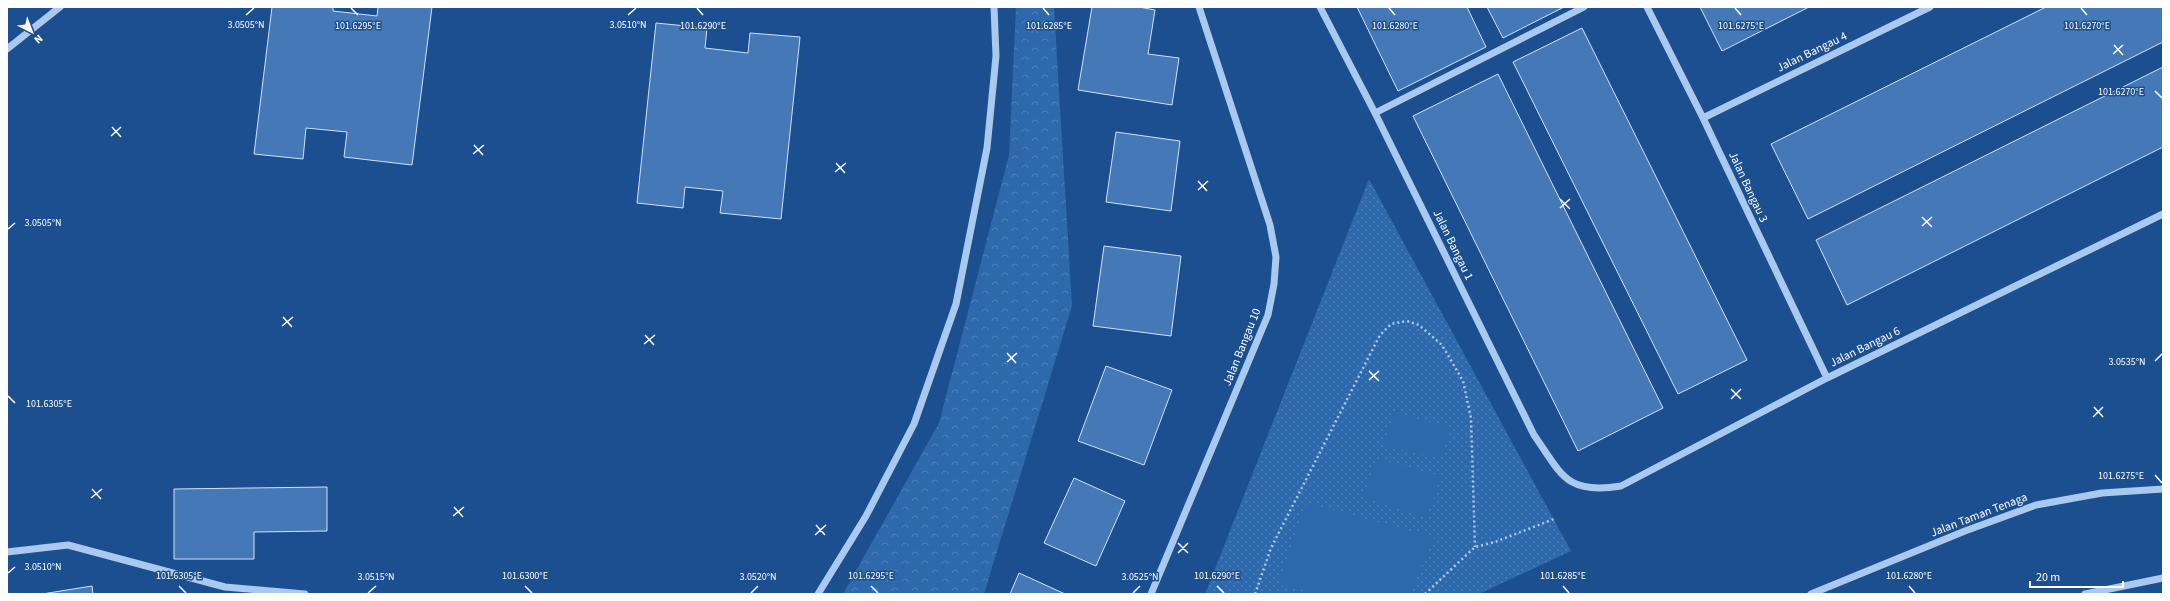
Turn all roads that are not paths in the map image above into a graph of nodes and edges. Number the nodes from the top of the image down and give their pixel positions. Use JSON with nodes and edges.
{"nodes":[{"id":1,"x":60,"y":7,"type":"edge"},
{"id":2,"x":994,"y":7,"type":"edge"},
{"id":3,"x":1199,"y":7,"type":"edge"},
{"id":4,"x":1320,"y":7,"type":"edge"},
{"id":5,"x":1584,"y":7,"type":"edge"},
{"id":6,"x":1647,"y":7,"type":"edge"},
{"id":7,"x":1930,"y":7,"type":"edge"},
{"id":8,"x":7,"y":49,"type":"edge"},
{"id":9,"x":1375,"y":113,"type":"junction"},
{"id":10,"x":1703,"y":118,"type":"junction"},
{"id":11,"x":2163,"y":214,"type":"edge"},
{"id":12,"x":1827,"y":378,"type":"junction"},
{"id":13,"x":1575,"y":485,"type":"joint"},
{"id":14,"x":2163,"y":489,"type":"edge"},
{"id":15,"x":7,"y":552,"type":"edge"},
{"id":16,"x":2163,"y":578,"type":"edge"},
{"id":17,"x":2089,"y":593,"type":"edge"},
{"id":18,"x":305,"y":594,"type":"edge"},
{"id":19,"x":818,"y":594,"type":"edge"},
{"id":20,"x":1151,"y":594,"type":"edge"},
{"id":21,"x":1811,"y":594,"type":"edge"}],
"edges":[{"from":1,"to":8,"type":"street"},
{"from":2,"to":19,"type":"street"},
{"from":3,"to":20,"type":"street","name":"Jalan Bangau 10"},
{"from":4,"to":9,"type":"street","name":"Jalan Bangau 1"},
{"from":5,"to":9,"type":"street"},
{"from":6,"to":10,"type":"street","name":"Jalan Bangau 3"},
{"from":7,"to":10,"type":"street","name":"Jalan Bangau 4"},
{"from":9,"to":13,"type":"street","name":"Jalan Bangau 1"},
{"from":10,"to":12,"type":"street","name":"Jalan Bangau 3"},
{"from":11,"to":12,"type":"street","name":"Jalan Bangau 6"},
{"from":12,"to":13,"type":"street","name":"Jalan Bangau 6"},
{"from":14,"to":21,"type":"street","name":"Jalan Taman Tenaga"},
{"from":15,"to":18,"type":"street"},
{"from":16,"to":17,"type":"street"}]}
